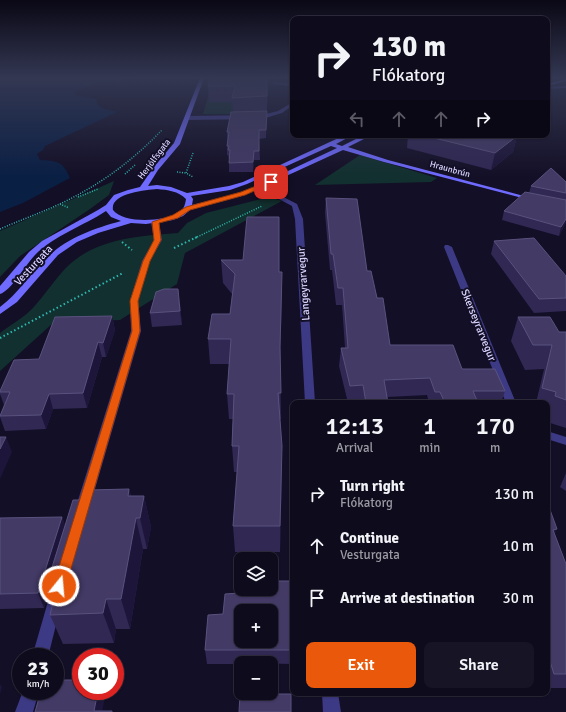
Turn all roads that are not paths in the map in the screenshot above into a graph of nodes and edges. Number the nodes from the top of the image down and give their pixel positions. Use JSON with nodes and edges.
{"nodes":[{"id":1,"x":190,"y":111,"type":"edge"},
{"id":2,"x":281,"y":111,"type":"edge"},
{"id":3,"x":187,"y":118,"type":"junction"},
{"id":4,"x":344,"y":138,"type":"edge"},
{"id":5,"x":363,"y":138,"type":"edge"},
{"id":6,"x":331,"y":144,"type":"junction"},
{"id":7,"x":345,"y":148,"type":"junction"},
{"id":8,"x":260,"y":187,"type":"junction"},
{"id":9,"x":143,"y":188,"type":"junction"},
{"id":10,"x":187,"y":195,"type":"junction"},
{"id":11,"x":538,"y":200,"type":"edge"},
{"id":12,"x":110,"y":206,"type":"junction"},
{"id":13,"x":188,"y":208,"type":"junction"},
{"id":14,"x":130,"y":221,"type":"junction"},
{"id":15,"x":155,"y":222,"type":"junction"},
{"id":16,"x":448,"y":246,"type":"dead end"},
{"id":17,"x":0,"y":291,"type":"edge"},
{"id":18,"x":0,"y":311,"type":"edge"},
{"id":19,"x":310,"y":400,"type":"edge"},
{"id":20,"x":510,"y":400,"type":"edge"},
{"id":21,"x":550,"y":435,"type":"edge"},
{"id":22,"x":566,"y":441,"type":"edge"},
{"id":23,"x":78,"y":525,"type":"edge"},
{"id":24,"x":57,"y":593,"type":"edge"},
{"id":25,"x":42,"y":648,"type":"edge"},
{"id":26,"x":330,"y":696,"type":"edge"},
{"id":27,"x":27,"y":700,"type":"edge"},
{"id":28,"x":24,"y":712,"type":"edge"},
{"id":29,"x":332,"y":712,"type":"edge"}],
"edges":[{"from":1,"to":3,"type":"main road","name":"Herjólfsgata"},
{"from":2,"to":3,"type":"street"},
{"from":3,"to":9,"type":"main road","name":"Herjólfsgata"},
{"from":4,"to":6,"type":"main road"},
{"from":5,"to":7,"type":"main road"},
{"from":6,"to":7,"type":"main road","name":"Hraunbrún"},
{"from":6,"to":10,"type":"main road"},
{"from":7,"to":8,"type":"main road"},
{"from":7,"to":11,"type":"main road","name":"Hraunbrún"},
{"from":8,"to":13,"type":"main road"},
{"from":8,"to":19,"type":"street","name":"Langeyrarvegur"},
{"from":9,"to":10,"type":"main road","name":"Vesturgata"},
{"from":9,"to":12,"type":"main road","name":"Vesturgata"},
{"from":10,"to":13,"type":"main road"},
{"from":12,"to":14,"type":"main road"},
{"from":12,"to":17,"type":"main road","name":"Vesturgata"},
{"from":13,"to":15,"type":"main road"},
{"from":14,"to":15,"type":"main road"},
{"from":14,"to":18,"type":"main road","name":"Vesturgata"},
{"from":15,"to":23,"type":"street"},
{"from":16,"to":20,"type":"street","name":"Skerseyrarvegur"},
{"from":21,"to":22,"type":"street"},
{"from":24,"to":25,"type":"street"},
{"from":26,"to":29,"type":"street"},
{"from":27,"to":28,"type":"street"}]}
